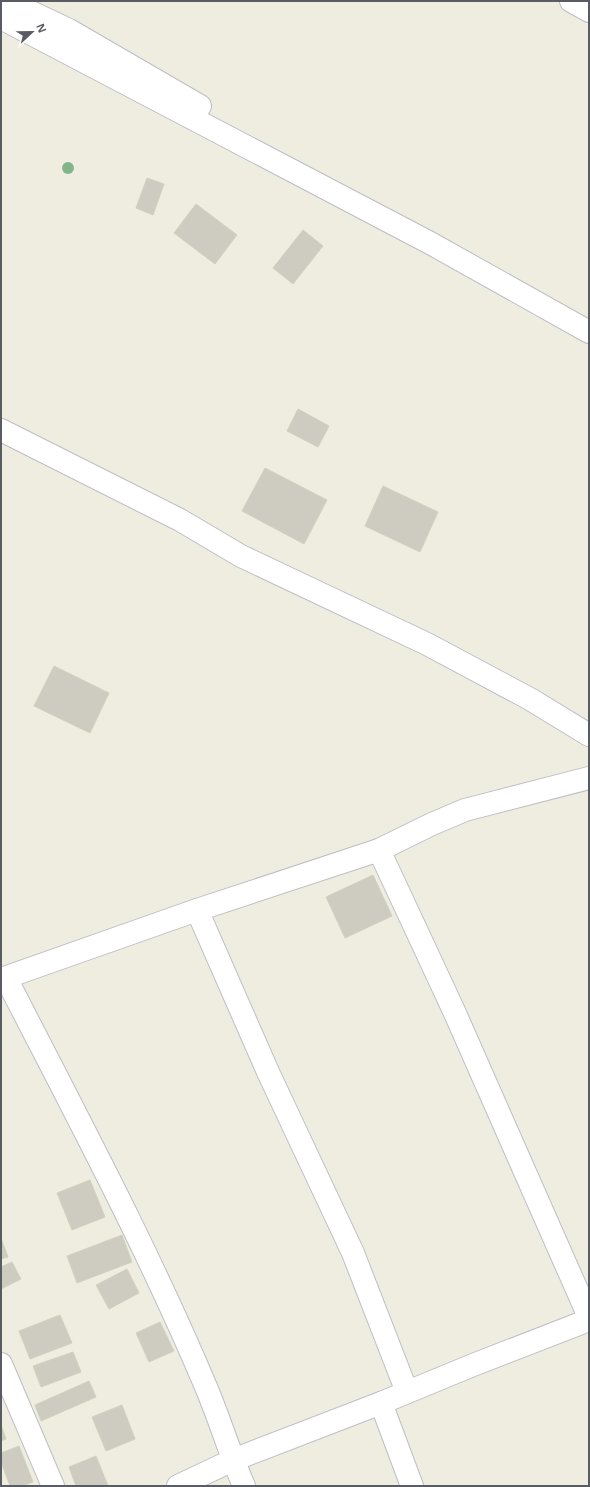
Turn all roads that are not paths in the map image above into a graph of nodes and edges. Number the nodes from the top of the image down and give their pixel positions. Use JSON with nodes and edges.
{"nodes":[{"id":1,"x":8,"y":1,"type":"edge"},
{"id":2,"x":571,"y":1,"type":"edge"},
{"id":3,"x":589,"y":11,"type":"edge"},
{"id":4,"x":1,"y":18,"type":"edge"},
{"id":5,"x":589,"y":320,"type":"edge"},
{"id":6,"x":589,"y":332,"type":"edge"},
{"id":7,"x":1,"y":430,"type":"edge"},
{"id":8,"x":589,"y":735,"type":"edge"},
{"id":9,"x":589,"y":778,"type":"edge"},
{"id":10,"x":379,"y":850,"type":"junction"},
{"id":11,"x":197,"y":910,"type":"junction"},
{"id":12,"x":4,"y":979,"type":"edge"},
{"id":13,"x":589,"y":1317,"type":"edge"},
{"id":14,"x":589,"y":1320,"type":"edge"},
{"id":15,"x":1,"y":1364,"type":"edge"},
{"id":16,"x":407,"y":1392,"type":"junction"},
{"id":17,"x":381,"y":1403,"type":"junction"},
{"id":18,"x":232,"y":1460,"type":"junction"},
{"id":19,"x":53,"y":1486,"type":"edge"},
{"id":20,"x":178,"y":1486,"type":"edge"},
{"id":21,"x":244,"y":1486,"type":"edge"},
{"id":22,"x":412,"y":1486,"type":"edge"}],
"edges":[{"from":1,"to":5,"type":"street"},
{"from":2,"to":3,"type":"street"},
{"from":4,"to":6,"type":"street"},
{"from":7,"to":8,"type":"street"},
{"from":9,"to":10,"type":"street"},
{"from":10,"to":11,"type":"street"},
{"from":10,"to":13,"type":"street"},
{"from":11,"to":12,"type":"street"},
{"from":11,"to":16,"type":"street"},
{"from":12,"to":18,"type":"street"},
{"from":14,"to":16,"type":"street"},
{"from":15,"to":19,"type":"street"},
{"from":16,"to":17,"type":"street"},
{"from":17,"to":18,"type":"street"},
{"from":17,"to":22,"type":"street"},
{"from":18,"to":20,"type":"street"},
{"from":18,"to":21,"type":"street"}]}
